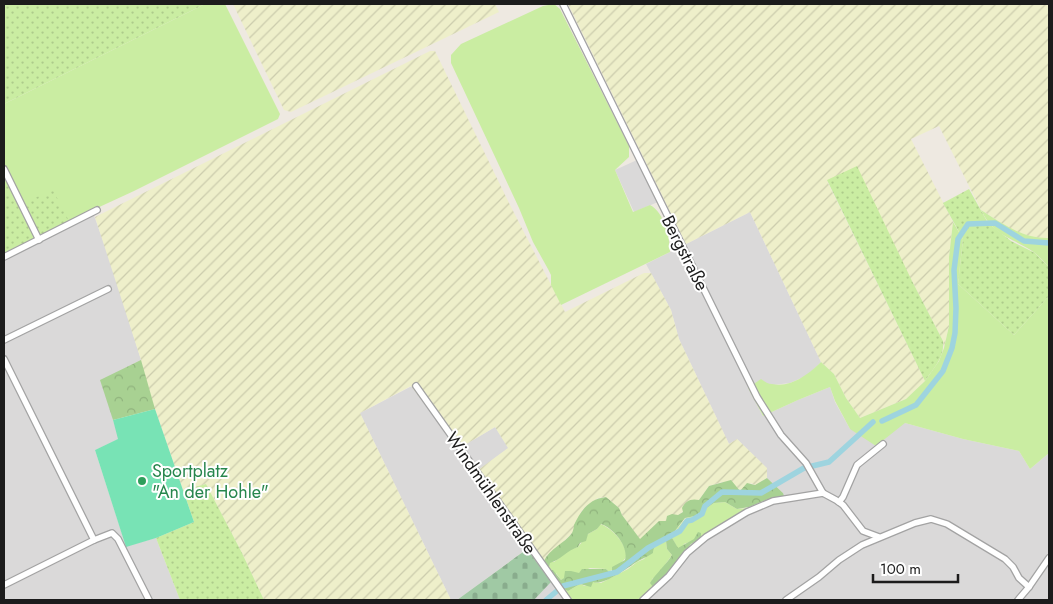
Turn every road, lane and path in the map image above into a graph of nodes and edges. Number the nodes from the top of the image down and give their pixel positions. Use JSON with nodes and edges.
{"nodes":[{"id":1,"x":563,"y":4,"type":"edge"},
{"id":2,"x":4,"y":169,"type":"edge"},
{"id":3,"x":97,"y":210,"type":"dead end"},
{"id":4,"x":38,"y":240,"type":"junction"},
{"id":5,"x":4,"y":257,"type":"edge"},
{"id":6,"x":108,"y":289,"type":"dead end"},
{"id":7,"x":4,"y":340,"type":"edge"},
{"id":8,"x":4,"y":359,"type":"edge"},
{"id":9,"x":416,"y":386,"type":"dead end"},
{"id":10,"x":882,"y":444,"type":"dead end"},
{"id":11,"x":823,"y":493,"type":"junction"},
{"id":12,"x":839,"y":502,"type":"junction"},
{"id":13,"x":863,"y":531,"type":"junction"},
{"id":14,"x":879,"y":537,"type":"junction"},
{"id":15,"x":94,"y":540,"type":"junction"},
{"id":16,"x":862,"y":545,"type":"junction"},
{"id":17,"x":1049,"y":558,"type":"edge"},
{"id":18,"x":4,"y":585,"type":"edge"},
{"id":19,"x":1029,"y":588,"type":"junction"},
{"id":20,"x":1022,"y":599,"type":"edge"},
{"id":21,"x":149,"y":600,"type":"edge"},
{"id":22,"x":568,"y":600,"type":"edge"},
{"id":23,"x":643,"y":600,"type":"edge"},
{"id":24,"x":786,"y":600,"type":"edge"}],
"edges":[{"from":1,"to":11,"type":"street","name":"Bergstraße"},
{"from":2,"to":4,"type":"street"},
{"from":3,"to":4,"type":"street"},
{"from":4,"to":5,"type":"street"},
{"from":6,"to":7,"type":"street"},
{"from":8,"to":15,"type":"street"},
{"from":9,"to":22,"type":"street","name":"Windmühlenstraße"},
{"from":10,"to":12,"type":"street"},
{"from":11,"to":12,"type":"street"},
{"from":11,"to":23,"type":"street"},
{"from":12,"to":13,"type":"street"},
{"from":13,"to":14,"type":"street"},
{"from":13,"to":16,"type":"street"},
{"from":14,"to":16,"type":"street"},
{"from":14,"to":19,"type":"street"},
{"from":15,"to":18,"type":"street"},
{"from":15,"to":21,"type":"street"},
{"from":16,"to":24,"type":"street"},
{"from":17,"to":19,"type":"street"},
{"from":19,"to":20,"type":"street"}]}
